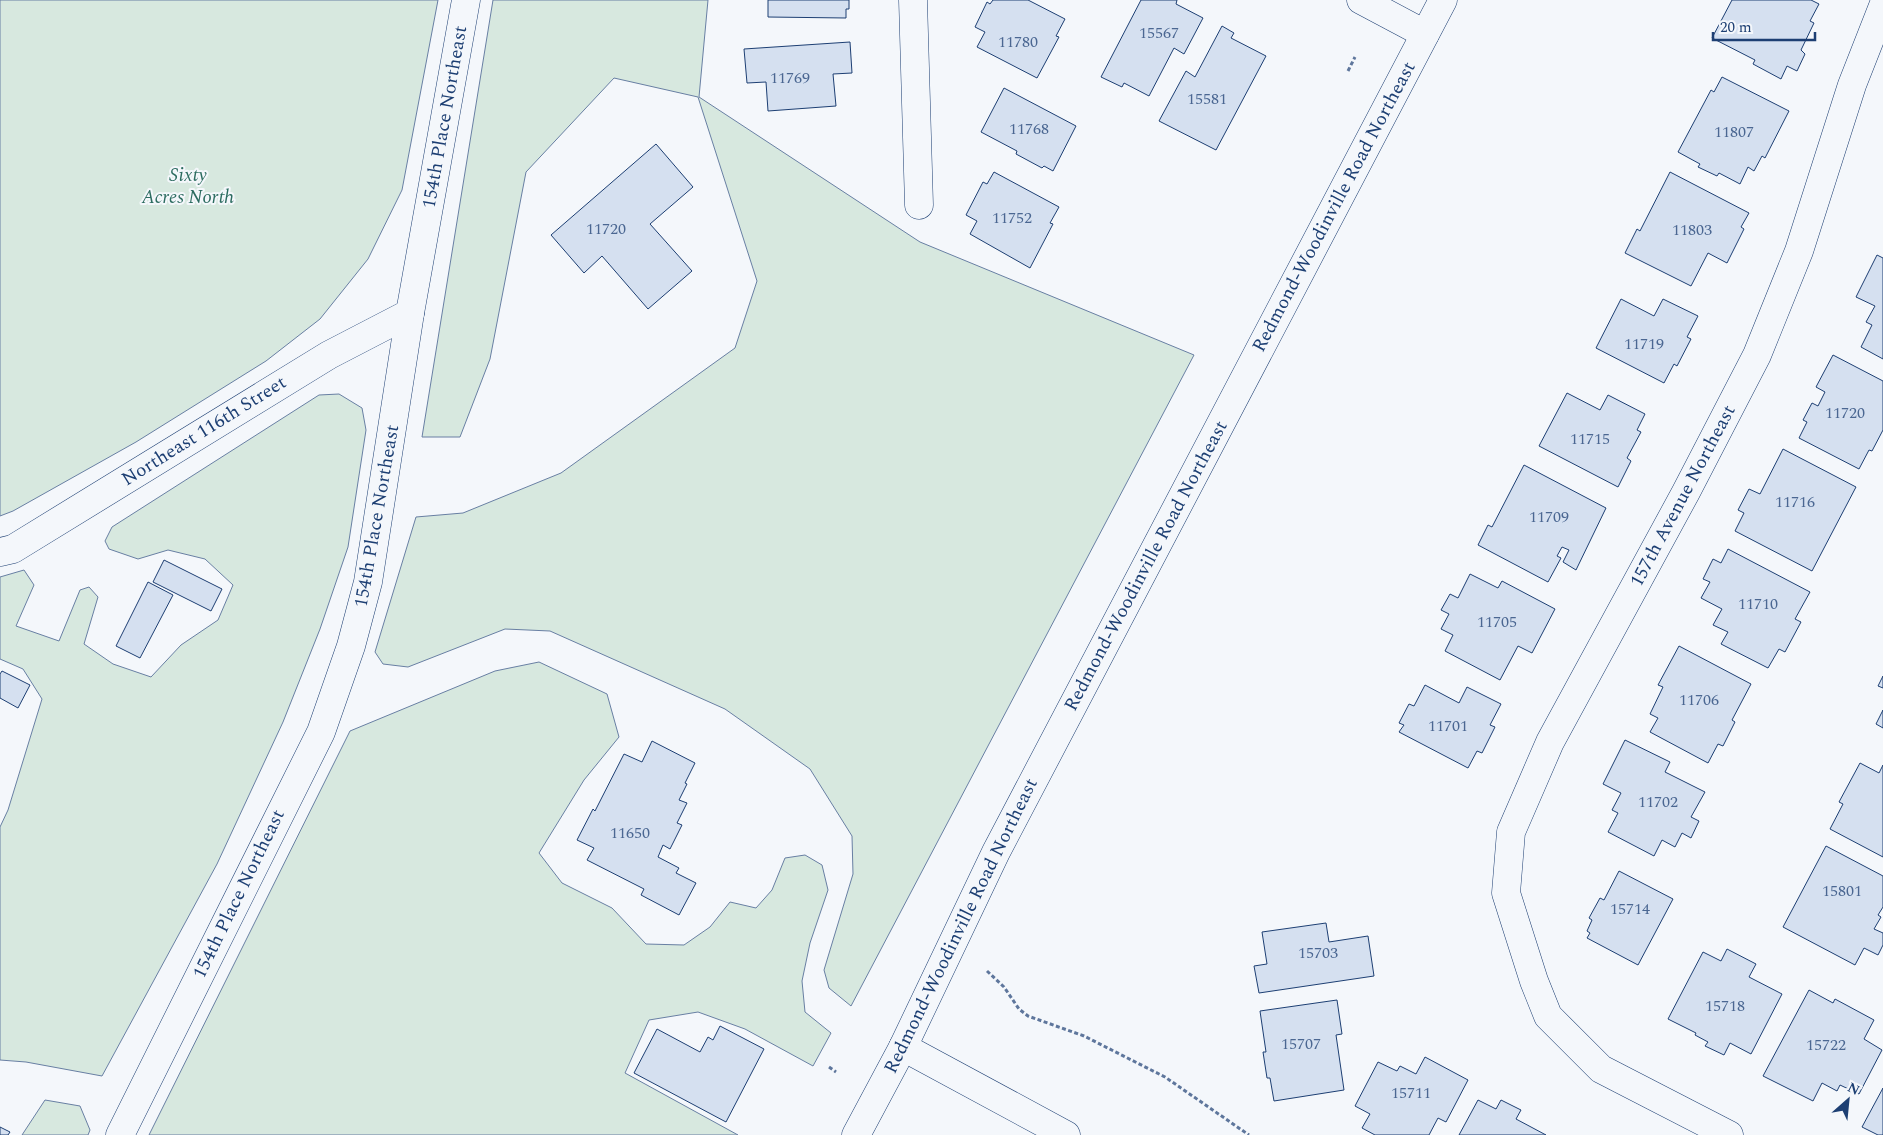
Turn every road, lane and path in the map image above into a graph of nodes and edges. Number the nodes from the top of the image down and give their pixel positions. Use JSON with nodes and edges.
{"nodes":[{"id":1,"x":466,"y":0,"type":"edge"},
{"id":2,"x":913,"y":0,"type":"edge"},
{"id":3,"x":1361,"y":0,"type":"edge"},
{"id":4,"x":1443,"y":0,"type":"edge"},
{"id":5,"x":1883,"y":6,"type":"edge"},
{"id":6,"x":1426,"y":34,"type":"junction"},
{"id":7,"x":1354,"y":56,"type":"dead end"},
{"id":8,"x":1348,"y":71,"type":"dead end"},
{"id":9,"x":919,"y":205,"type":"dead end"},
{"id":10,"x":410,"y":313,"type":"junction"},
{"id":11,"x":0,"y":552,"type":"edge"},
{"id":12,"x":987,"y":971,"type":"dead end"},
{"id":13,"x":903,"y":1046,"type":"junction"},
{"id":14,"x":830,"y":1067,"type":"dead end"},
{"id":15,"x":836,"y":1072,"type":"dead end"},
{"id":16,"x":120,"y":1135,"type":"edge"},
{"id":17,"x":856,"y":1135,"type":"edge"},
{"id":18,"x":1066,"y":1135,"type":"edge"},
{"id":19,"x":1249,"y":1135,"type":"edge"},
{"id":20,"x":1729,"y":1135,"type":"edge"}],
"edges":[{"from":1,"to":10,"type":"street","name":"154th Place Northeast"},
{"from":2,"to":9,"type":"street"},
{"from":3,"to":6,"type":"street"},
{"from":4,"to":6,"type":"street","name":"Redmond-Woodinville Road Northeast"},
{"from":5,"to":20,"type":"street","name":"157th Avenue Northeast"},
{"from":6,"to":13,"type":"street","name":"Redmond-Woodinville Road Northeast"},
{"from":7,"to":8,"type":"path"},
{"from":10,"to":11,"type":"street","name":"Northeast 116th Street"},
{"from":10,"to":16,"type":"street","name":"154th Place Northeast"},
{"from":12,"to":19,"type":"path"},
{"from":13,"to":17,"type":"street","name":"Redmond-Woodinville Road Northeast"},
{"from":13,"to":18,"type":"street"},
{"from":14,"to":15,"type":"path"}]}
